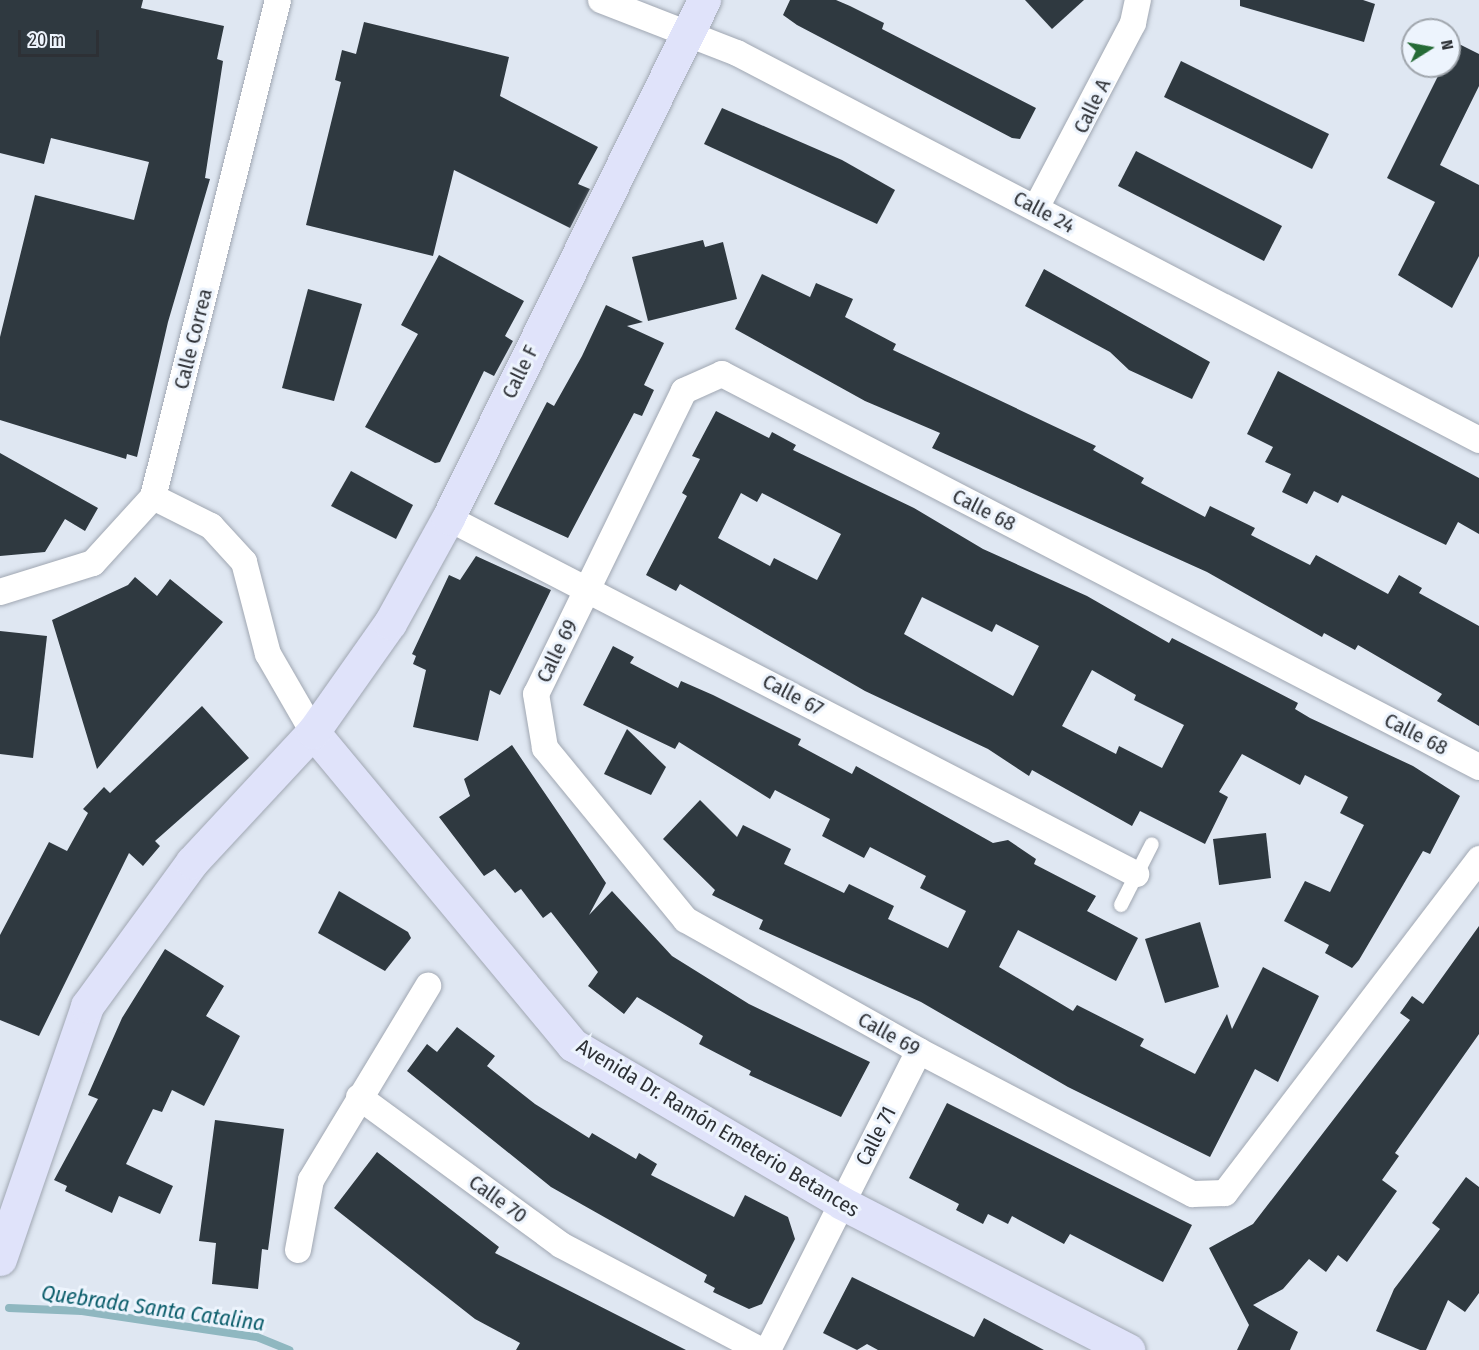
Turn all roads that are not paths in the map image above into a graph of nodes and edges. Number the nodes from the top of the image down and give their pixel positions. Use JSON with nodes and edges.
{"nodes":[{"id":1,"x":278,"y":0,"type":"edge"},
{"id":2,"x":601,"y":0,"type":"edge"},
{"id":3,"x":704,"y":0,"type":"edge"},
{"id":4,"x":1138,"y":0,"type":"edge"},
{"id":5,"x":689,"y":32,"type":"junction"},
{"id":6,"x":1036,"y":208,"type":"junction"},
{"id":7,"x":1479,"y":440,"type":"edge"},
{"id":8,"x":153,"y":497,"type":"junction"},
{"id":9,"x":448,"y":518,"type":"junction"},
{"id":10,"x":587,"y":588,"type":"junction"},
{"id":11,"x":0,"y":592,"type":"edge"},
{"id":12,"x":313,"y":732,"type":"junction"},
{"id":13,"x":1479,"y":767,"type":"edge"},
{"id":14,"x":1152,"y":844,"type":"dead end"},
{"id":15,"x":1479,"y":859,"type":"edge"},
{"id":16,"x":1136,"y":874,"type":"junction"},
{"id":17,"x":1121,"y":904,"type":"dead end"},
{"id":18,"x":428,"y":986,"type":"dead end"},
{"id":19,"x":919,"y":1051,"type":"junction"},
{"id":20,"x":359,"y":1097,"type":"junction"},
{"id":21,"x":842,"y":1203,"type":"junction"},
{"id":22,"x":298,"y":1250,"type":"dead end"},
{"id":23,"x":0,"y":1258,"type":"edge"},
{"id":24,"x":760,"y":1350,"type":"edge"},
{"id":25,"x":768,"y":1350,"type":"edge"},
{"id":26,"x":1128,"y":1350,"type":"edge"}],
"edges":[{"from":1,"to":8,"type":"street","name":"Calle Correa"},
{"from":2,"to":5,"type":"street","name":"Calle 24"},
{"from":3,"to":5,"type":"street","name":"Calle F"},
{"from":4,"to":6,"type":"street","name":"Calle A"},
{"from":5,"to":6,"type":"street","name":"Calle 24"},
{"from":5,"to":9,"type":"street","name":"Calle F"},
{"from":6,"to":7,"type":"street","name":"Calle 24"},
{"from":8,"to":11,"type":"street","name":"Calle Correa"},
{"from":8,"to":12,"type":"street"},
{"from":9,"to":10,"type":"street","name":"Calle 67"},
{"from":9,"to":12,"type":"street","name":"Calle F"},
{"from":10,"to":13,"type":"street","name":"Calle 68"},
{"from":10,"to":16,"type":"street","name":"Calle 67"},
{"from":10,"to":19,"type":"street","name":"Calle 69"},
{"from":12,"to":21,"type":"street","name":"Avenida Dr. Ramón Emeterio Betances"},
{"from":12,"to":23,"type":"street","name":"Calle F"},
{"from":14,"to":16,"type":"lane"},
{"from":15,"to":19,"type":"street","name":"Calle 69"},
{"from":16,"to":17,"type":"lane"},
{"from":18,"to":20,"type":"street"},
{"from":19,"to":21,"type":"street","name":"Calle 71"},
{"from":20,"to":22,"type":"street"},
{"from":20,"to":24,"type":"street","name":"Calle 70"},
{"from":21,"to":25,"type":"street","name":"Calle 71"},
{"from":21,"to":26,"type":"street","name":"Avenida Dr. Ramón Emeterio Betances"}]}
